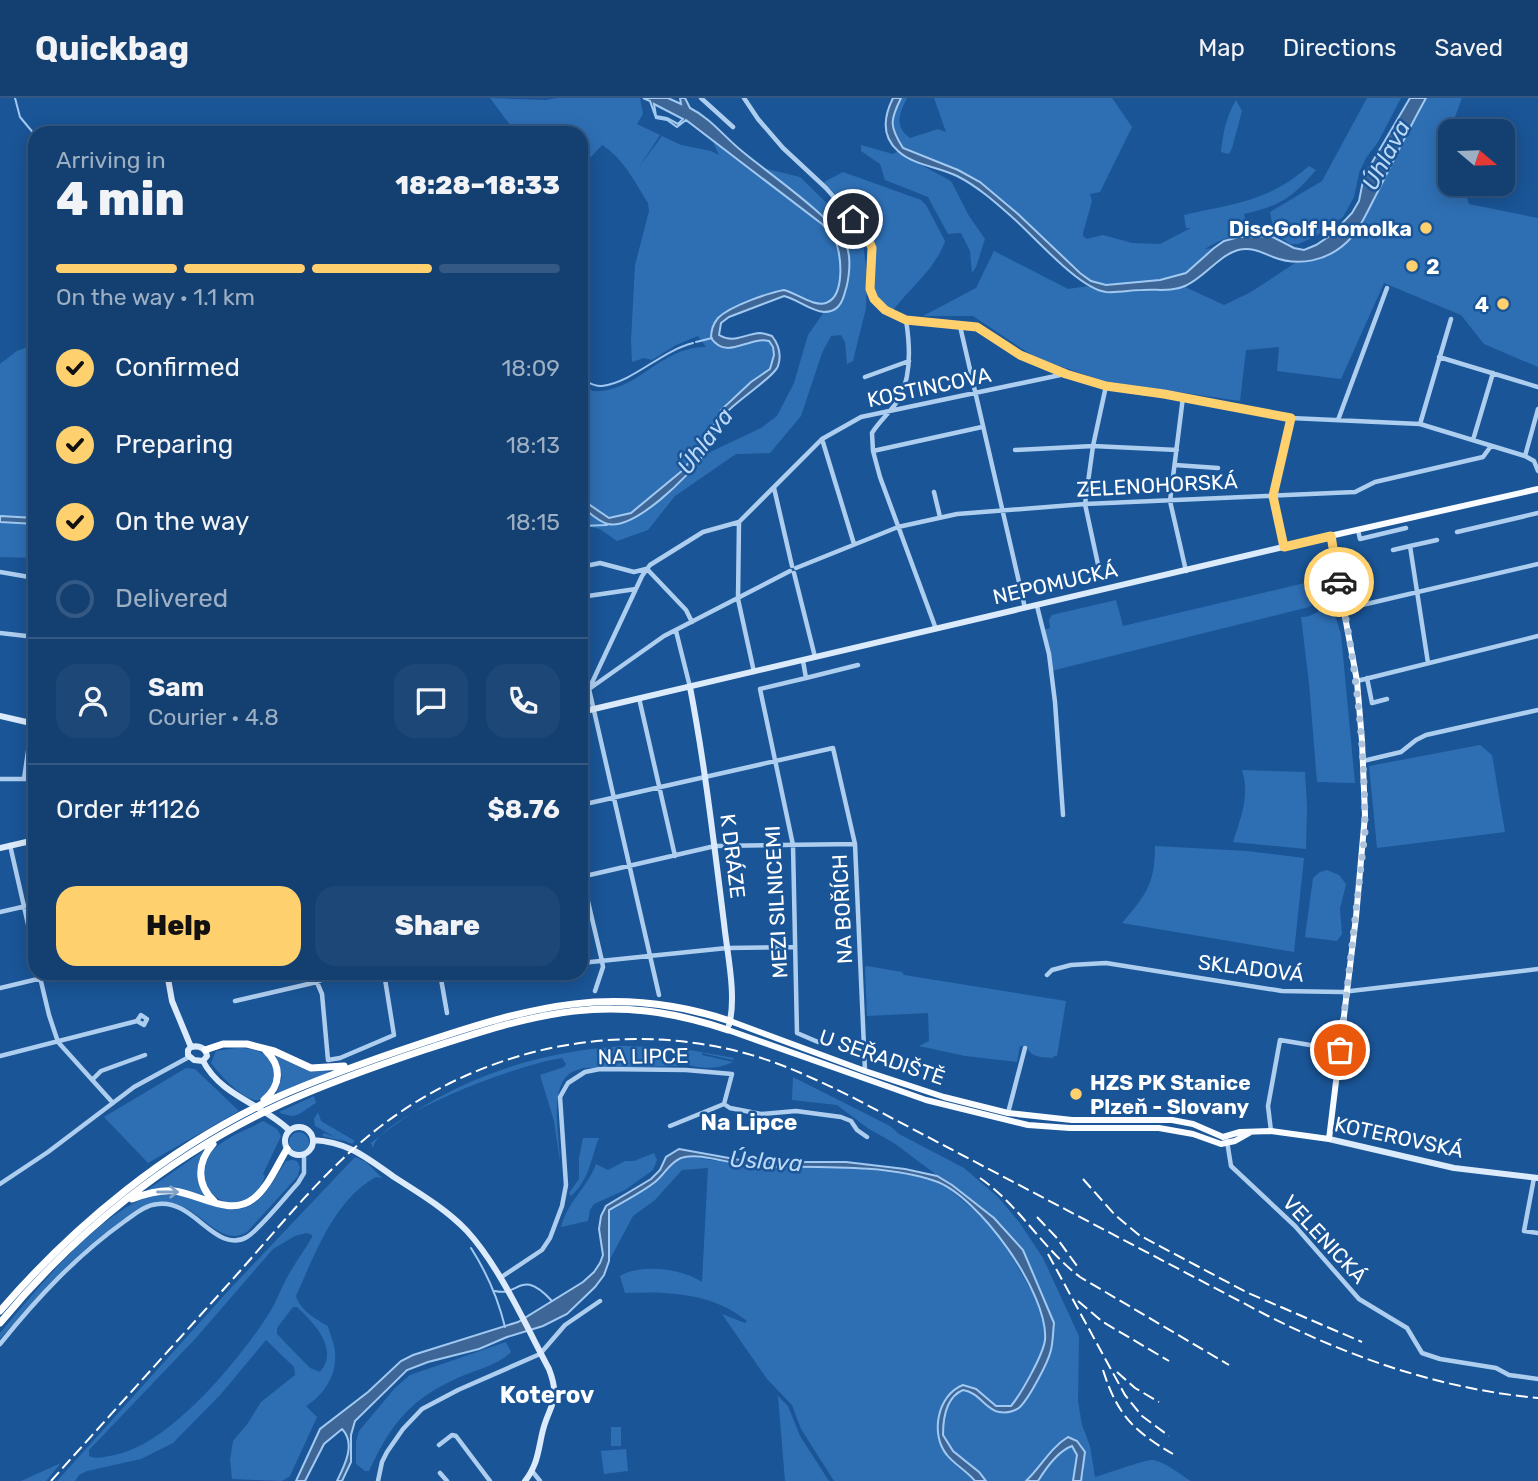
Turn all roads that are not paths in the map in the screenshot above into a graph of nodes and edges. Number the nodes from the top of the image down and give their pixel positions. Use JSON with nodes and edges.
{"nodes":[{"id":1,"x":701,"y":98,"type":"edge"},
{"id":2,"x":744,"y":98,"type":"edge"},
{"id":3,"x":733,"y":127,"type":"dead end"},
{"id":4,"x":1387,"y":288,"type":"dead end"},
{"id":5,"x":1451,"y":319,"type":"dead end"},
{"id":6,"x":906,"y":320,"type":"junction"},
{"id":7,"x":960,"y":326,"type":"junction"},
{"id":8,"x":1439,"y":357,"type":"junction"},
{"id":9,"x":908,"y":361,"type":"junction"},
{"id":10,"x":1493,"y":373,"type":"junction"},
{"id":11,"x":1066,"y":374,"type":"junction"},
{"id":12,"x":866,"y":377,"type":"dead end"},
{"id":13,"x":1106,"y":386,"type":"junction"},
{"id":14,"x":1538,"y":387,"type":"edge"},
{"id":15,"x":975,"y":393,"type":"junction"},
{"id":16,"x":1183,"y":397,"type":"junction"},
{"id":17,"x":1538,"y":409,"type":"edge"},
{"id":18,"x":888,"y":412,"type":"junction"},
{"id":19,"x":1291,"y":418,"type":"junction"},
{"id":20,"x":1338,"y":420,"type":"junction"},
{"id":21,"x":1420,"y":424,"type":"junction"},
{"id":22,"x":982,"y":427,"type":"junction"},
{"id":23,"x":822,"y":439,"type":"junction"},
{"id":24,"x":1473,"y":440,"type":"junction"},
{"id":25,"x":1093,"y":446,"type":"junction"},
{"id":26,"x":1491,"y":446,"type":"junction"},
{"id":27,"x":1014,"y":450,"type":"dead end"},
{"id":28,"x":1177,"y":450,"type":"junction"},
{"id":29,"x":873,"y":451,"type":"junction"},
{"id":30,"x":1525,"y":456,"type":"junction"},
{"id":31,"x":1175,"y":465,"type":"junction"},
{"id":32,"x":1218,"y":468,"type":"dead end"},
{"id":33,"x":1538,"y":471,"type":"edge"},
{"id":34,"x":774,"y":487,"type":"junction"},
{"id":35,"x":1538,"y":489,"type":"edge"},
{"id":36,"x":934,"y":492,"type":"dead end"},
{"id":37,"x":1273,"y":496,"type":"junction"},
{"id":38,"x":1170,"y":501,"type":"junction"},
{"id":39,"x":1085,"y":504,"type":"junction"},
{"id":40,"x":1003,"y":509,"type":"junction"},
{"id":41,"x":1538,"y":513,"type":"edge"},
{"id":42,"x":940,"y":517,"type":"junction"},
{"id":43,"x":739,"y":522,"type":"junction"},
{"id":44,"x":898,"y":527,"type":"junction"},
{"id":45,"x":1406,"y":528,"type":"dead end"},
{"id":46,"x":1358,"y":530,"type":"junction"},
{"id":47,"x":1457,"y":532,"type":"dead end"},
{"id":48,"x":1331,"y":536,"type":"junction"},
{"id":49,"x":1437,"y":540,"type":"dead end"},
{"id":50,"x":854,"y":544,"type":"junction"},
{"id":51,"x":1410,"y":546,"type":"junction"},
{"id":52,"x":1284,"y":547,"type":"junction"},
{"id":53,"x":1392,"y":550,"type":"dead end"},
{"id":54,"x":1538,"y":564,"type":"edge"},
{"id":55,"x":588,"y":566,"type":"edge"},
{"id":56,"x":647,"y":569,"type":"junction"},
{"id":57,"x":1099,"y":569,"type":"dead end"},
{"id":58,"x":793,"y":570,"type":"junction"},
{"id":59,"x":1186,"y":571,"type":"junction"},
{"id":60,"x":0,"y":572,"type":"edge"},
{"id":61,"x":1328,"y":576,"type":"dead end"},
{"id":62,"x":28,"y":577,"type":"edge"},
{"id":63,"x":1339,"y":579,"type":"junction"},
{"id":64,"x":636,"y":589,"type":"junction"},
{"id":65,"x":1417,"y":593,"type":"junction"},
{"id":66,"x":588,"y":596,"type":"edge"},
{"id":67,"x":738,"y":599,"type":"junction"},
{"id":68,"x":1037,"y":606,"type":"junction"},
{"id":69,"x":1025,"y":609,"type":"junction"},
{"id":70,"x":1345,"y":609,"type":"junction"},
{"id":71,"x":692,"y":622,"type":"junction"},
{"id":72,"x":936,"y":629,"type":"junction"},
{"id":73,"x":676,"y":631,"type":"junction"},
{"id":74,"x":0,"y":633,"type":"edge"},
{"id":75,"x":28,"y":636,"type":"edge"},
{"id":76,"x":1538,"y":636,"type":"edge"},
{"id":77,"x":815,"y":658,"type":"junction"},
{"id":78,"x":803,"y":661,"type":"junction"},
{"id":79,"x":1429,"y":663,"type":"junction"},
{"id":80,"x":858,"y":665,"type":"dead end"},
{"id":81,"x":754,"y":672,"type":"junction"},
{"id":82,"x":806,"y":678,"type":"junction"},
{"id":83,"x":1367,"y":678,"type":"junction"},
{"id":84,"x":1357,"y":681,"type":"junction"},
{"id":85,"x":690,"y":687,"type":"junction"},
{"id":86,"x":589,"y":689,"type":"junction"},
{"id":87,"x":639,"y":698,"type":"junction"},
{"id":88,"x":1387,"y":699,"type":"dead end"},
{"id":89,"x":593,"y":709,"type":"junction"},
{"id":90,"x":588,"y":710,"type":"edge"},
{"id":91,"x":1538,"y":710,"type":"edge"},
{"id":92,"x":0,"y":716,"type":"edge"},
{"id":93,"x":28,"y":722,"type":"edge"},
{"id":94,"x":28,"y":754,"type":"edge"},
{"id":95,"x":775,"y":760,"type":"junction"},
{"id":96,"x":1363,"y":761,"type":"junction"},
{"id":97,"x":705,"y":776,"type":"junction"},
{"id":98,"x":0,"y":779,"type":"edge"},
{"id":99,"x":24,"y":779,"type":"junction"},
{"id":100,"x":28,"y":779,"type":"edge"},
{"id":101,"x":659,"y":787,"type":"junction"},
{"id":102,"x":614,"y":798,"type":"junction"},
{"id":103,"x":588,"y":804,"type":"edge"},
{"id":104,"x":1063,"y":815,"type":"dead end"},
{"id":105,"x":28,"y":841,"type":"edge"},
{"id":106,"x":855,"y":844,"type":"junction"},
{"id":107,"x":10,"y":845,"type":"junction"},
{"id":108,"x":793,"y":845,"type":"junction"},
{"id":109,"x":715,"y":846,"type":"junction"},
{"id":110,"x":0,"y":848,"type":"edge"},
{"id":111,"x":675,"y":856,"type":"junction"},
{"id":112,"x":629,"y":866,"type":"junction"},
{"id":113,"x":588,"y":874,"type":"edge"},
{"id":114,"x":588,"y":904,"type":"edge"},
{"id":115,"x":28,"y":906,"type":"edge"},
{"id":116,"x":23,"y":907,"type":"junction"},
{"id":117,"x":0,"y":912,"type":"edge"},
{"id":118,"x":28,"y":927,"type":"edge"},
{"id":119,"x":795,"y":947,"type":"junction"},
{"id":120,"x":727,"y":948,"type":"junction"},
{"id":121,"x":650,"y":957,"type":"junction"},
{"id":122,"x":602,"y":961,"type":"junction"},
{"id":123,"x":588,"y":962,"type":"edge"},
{"id":124,"x":1538,"y":969,"type":"edge"},
{"id":125,"x":1047,"y":975,"type":"dead end"},
{"id":126,"x":28,"y":980,"type":"edge"},
{"id":127,"x":41,"y":980,"type":"edge"},
{"id":128,"x":168,"y":980,"type":"edge"},
{"id":129,"x":321,"y":980,"type":"edge"},
{"id":130,"x":385,"y":980,"type":"edge"},
{"id":131,"x":441,"y":980,"type":"edge"},
{"id":132,"x":317,"y":982,"type":"junction"},
{"id":133,"x":0,"y":988,"type":"edge"},
{"id":134,"x":595,"y":991,"type":"dead end"},
{"id":135,"x":1347,"y":991,"type":"junction"},
{"id":136,"x":659,"y":995,"type":"dead end"},
{"id":137,"x":235,"y":1001,"type":"dead end"},
{"id":138,"x":537,"y":1012,"type":"junction"},
{"id":139,"x":447,"y":1013,"type":"dead end"},
{"id":140,"x":137,"y":1021,"type":"dead end"},
{"id":141,"x":730,"y":1021,"type":"junction"},
{"id":142,"x":728,"y":1030,"type":"junction"},
{"id":143,"x":58,"y":1042,"type":"junction"},
{"id":144,"x":818,"y":1042,"type":"dead end"},
{"id":145,"x":260,"y":1046,"type":"junction"},
{"id":146,"x":191,"y":1047,"type":"junction"},
{"id":147,"x":1025,"y":1048,"type":"dead end"},
{"id":148,"x":205,"y":1050,"type":"junction"},
{"id":149,"x":1340,"y":1050,"type":"junction"},
{"id":150,"x":145,"y":1055,"type":"dead end"},
{"id":151,"x":0,"y":1056,"type":"edge"},
{"id":152,"x":189,"y":1057,"type":"junction"},
{"id":153,"x":203,"y":1061,"type":"junction"},
{"id":154,"x":358,"y":1064,"type":"junction"},
{"id":155,"x":865,"y":1071,"type":"junction"},
{"id":156,"x":92,"y":1080,"type":"junction"},
{"id":157,"x":269,"y":1099,"type":"junction"},
{"id":158,"x":113,"y":1103,"type":"junction"},
{"id":159,"x":724,"y":1104,"type":"junction"},
{"id":160,"x":1007,"y":1117,"type":"junction"},
{"id":161,"x":245,"y":1118,"type":"junction"},
{"id":162,"x":670,"y":1126,"type":"dead end"},
{"id":163,"x":289,"y":1130,"type":"junction"},
{"id":164,"x":1271,"y":1131,"type":"junction"},
{"id":165,"x":223,"y":1134,"type":"junction"},
{"id":166,"x":867,"y":1137,"type":"dead end"},
{"id":167,"x":1224,"y":1139,"type":"junction"},
{"id":168,"x":1329,"y":1139,"type":"junction"},
{"id":169,"x":313,"y":1140,"type":"junction"},
{"id":170,"x":287,"y":1149,"type":"junction"},
{"id":171,"x":304,"y":1154,"type":"junction"},
{"id":172,"x":1536,"y":1178,"type":"edge"},
{"id":173,"x":0,"y":1184,"type":"edge"},
{"id":174,"x":218,"y":1203,"type":"junction"},
{"id":175,"x":118,"y":1206,"type":"junction"},
{"id":176,"x":1538,"y":1233,"type":"edge"},
{"id":177,"x":499,"y":1278,"type":"junction"},
{"id":178,"x":600,"y":1301,"type":"dead end"},
{"id":179,"x":0,"y":1311,"type":"edge"},
{"id":180,"x":0,"y":1323,"type":"edge"},
{"id":181,"x":0,"y":1345,"type":"edge"},
{"id":182,"x":540,"y":1354,"type":"junction"},
{"id":183,"x":1538,"y":1379,"type":"edge"},
{"id":184,"x":439,"y":1445,"type":"dead end"},
{"id":185,"x":532,"y":1471,"type":"junction"},
{"id":186,"x":440,"y":1473,"type":"dead end"},
{"id":187,"x":377,"y":1480,"type":"edge"},
{"id":188,"x":447,"y":1481,"type":"edge"},
{"id":189,"x":490,"y":1481,"type":"edge"},
{"id":190,"x":525,"y":1481,"type":"edge"},
{"id":191,"x":540,"y":1481,"type":"edge"}],
"edges":[{"from":1,"to":3,"type":"street"},
{"from":2,"to":6,"type":"street"},
{"from":4,"to":20,"type":"street"},
{"from":5,"to":8,"type":"street"},
{"from":6,"to":7,"type":"street"},
{"from":6,"to":9,"type":"street"},
{"from":7,"to":11,"type":"street"},
{"from":7,"to":15,"type":"street"},
{"from":8,"to":10,"type":"street"},
{"from":8,"to":21,"type":"street"},
{"from":9,"to":12,"type":"street"},
{"from":9,"to":18,"type":"street"},
{"from":10,"to":14,"type":"street"},
{"from":10,"to":24,"type":"street"},
{"from":11,"to":13,"type":"street"},
{"from":11,"to":15,"type":"street","name":"KOSTINCOVA"},
{"from":13,"to":16,"type":"street"},
{"from":13,"to":25,"type":"street"},
{"from":15,"to":18,"type":"street","name":"KOSTINCOVA"},
{"from":15,"to":22,"type":"street"},
{"from":16,"to":19,"type":"street"},
{"from":16,"to":28,"type":"street"},
{"from":17,"to":30,"type":"street"},
{"from":18,"to":23,"type":"street","name":"KOSTINCOVA"},
{"from":18,"to":29,"type":"street"},
{"from":19,"to":20,"type":"street"},
{"from":19,"to":37,"type":"street"},
{"from":20,"to":21,"type":"street"},
{"from":21,"to":24,"type":"street"},
{"from":22,"to":29,"type":"street"},
{"from":22,"to":40,"type":"street"},
{"from":23,"to":34,"type":"street","name":"KOSTINCOVA"},
{"from":23,"to":50,"type":"street"},
{"from":24,"to":26,"type":"street"},
{"from":25,"to":27,"type":"street"},
{"from":25,"to":28,"type":"street"},
{"from":25,"to":39,"type":"street"},
{"from":26,"to":30,"type":"street"},
{"from":26,"to":37,"type":"street","name":"ZELENOHORSKÁ"},
{"from":28,"to":31,"type":"street"},
{"from":29,"to":44,"type":"street"},
{"from":30,"to":33,"type":"street"},
{"from":31,"to":32,"type":"street"},
{"from":31,"to":38,"type":"street"},
{"from":34,"to":43,"type":"street","name":"KOSTINCOVA"},
{"from":34,"to":58,"type":"street"},
{"from":35,"to":46,"type":"main road","name":"NEPOMUCKÁ"},
{"from":36,"to":42,"type":"street"},
{"from":37,"to":38,"type":"street","name":"ZELENOHORSKÁ"},
{"from":37,"to":52,"type":"street"},
{"from":38,"to":39,"type":"street","name":"ZELENOHORSKÁ"},
{"from":38,"to":59,"type":"street"},
{"from":39,"to":40,"type":"street","name":"ZELENOHORSKÁ"},
{"from":39,"to":57,"type":"street"},
{"from":40,"to":42,"type":"street","name":"ZELENOHORSKÁ"},
{"from":40,"to":69,"type":"street"},
{"from":41,"to":47,"type":"street"},
{"from":42,"to":44,"type":"street","name":"ZELENOHORSKÁ"},
{"from":43,"to":56,"type":"street","name":"KOSTINCOVA"},
{"from":43,"to":67,"type":"street"},
{"from":44,"to":50,"type":"street","name":"ZELENOHORSKÁ"},
{"from":44,"to":72,"type":"street"},
{"from":45,"to":46,"type":"street"},
{"from":46,"to":48,"type":"main road","name":"NEPOMUCKÁ"},
{"from":48,"to":52,"type":"street","name":"NEPOMUCKÁ"},
{"from":48,"to":63,"type":"main road"},
{"from":49,"to":51,"type":"street"},
{"from":50,"to":58,"type":"street","name":"ZELENOHORSKÁ"},
{"from":51,"to":53,"type":"street"},
{"from":51,"to":65,"type":"street"},
{"from":52,"to":59,"type":"street","name":"NEPOMUCKÁ"},
{"from":54,"to":65,"type":"street"},
{"from":55,"to":56,"type":"street"},
{"from":56,"to":64,"type":"street","name":"KOSTINCOVA"},
{"from":56,"to":71,"type":"street"},
{"from":58,"to":67,"type":"street","name":"ZELENOHORSKÁ"},
{"from":58,"to":77,"type":"street"},
{"from":59,"to":68,"type":"street","name":"NEPOMUCKÁ"},
{"from":60,"to":62,"type":"street"},
{"from":61,"to":63,"type":"street"},
{"from":63,"to":70,"type":"main road"},
{"from":64,"to":66,"type":"street"},
{"from":64,"to":86,"type":"street","name":"KOSTINCOVA"},
{"from":65,"to":70,"type":"street"},
{"from":65,"to":79,"type":"street"},
{"from":67,"to":71,"type":"street","name":"ZELENOHORSKÁ"},
{"from":67,"to":81,"type":"street"},
{"from":68,"to":69,"type":"street","name":"NEPOMUCKÁ"},
{"from":68,"to":104,"type":"street"},
{"from":69,"to":72,"type":"street","name":"NEPOMUCKÁ"},
{"from":70,"to":84,"type":"main road"},
{"from":71,"to":73,"type":"street","name":"ZELENOHORSKÁ"},
{"from":72,"to":77,"type":"street","name":"NEPOMUCKÁ"},
{"from":73,"to":85,"type":"street"},
{"from":73,"to":86,"type":"street","name":"ZELENOHORSKÁ"},
{"from":74,"to":75,"type":"street"},
{"from":76,"to":79,"type":"street"},
{"from":77,"to":78,"type":"street","name":"NEPOMUCKÁ"},
{"from":78,"to":81,"type":"street","name":"NEPOMUCKÁ"},
{"from":78,"to":82,"type":"street"},
{"from":79,"to":83,"type":"street"},
{"from":80,"to":82,"type":"street"},
{"from":81,"to":85,"type":"street","name":"NEPOMUCKÁ"},
{"from":82,"to":95,"type":"street","name":"MEZI SILNICEMI"},
{"from":83,"to":84,"type":"street"},
{"from":83,"to":88,"type":"street"},
{"from":84,"to":96,"type":"main road"},
{"from":85,"to":87,"type":"street","name":"NEPOMUCKÁ"},
{"from":85,"to":97,"type":"street","name":"K DRÁZE"},
{"from":86,"to":89,"type":"street"},
{"from":87,"to":89,"type":"street","name":"NEPOMUCKÁ"},
{"from":87,"to":101,"type":"street"},
{"from":89,"to":90,"type":"street","name":"NEPOMUCKÁ"},
{"from":89,"to":102,"type":"street"},
{"from":91,"to":96,"type":"street"},
{"from":92,"to":93,"type":"street"},
{"from":94,"to":99,"type":"street"},
{"from":95,"to":97,"type":"street"},
{"from":95,"to":106,"type":"street","name":"NA BOŘÍCH"},
{"from":95,"to":108,"type":"street","name":"MEZI SILNICEMI"},
{"from":96,"to":135,"type":"main road"},
{"from":97,"to":101,"type":"street"},
{"from":97,"to":109,"type":"street","name":"K DRÁZE"},
{"from":98,"to":99,"type":"street"},
{"from":99,"to":100,"type":"street"},
{"from":101,"to":102,"type":"street"},
{"from":101,"to":111,"type":"street"},
{"from":102,"to":103,"type":"street"},
{"from":102,"to":112,"type":"street"},
{"from":105,"to":107,"type":"street"},
{"from":106,"to":108,"type":"street"},
{"from":106,"to":155,"type":"street","name":"NA BOŘÍCH"},
{"from":107,"to":110,"type":"street"},
{"from":107,"to":116,"type":"street"},
{"from":108,"to":109,"type":"street"},
{"from":108,"to":119,"type":"street","name":"MEZI SILNICEMI"},
{"from":109,"to":111,"type":"street"},
{"from":109,"to":120,"type":"street","name":"K DRÁZE"},
{"from":111,"to":112,"type":"street"},
{"from":112,"to":113,"type":"street"},
{"from":112,"to":121,"type":"street"},
{"from":114,"to":122,"type":"street"},
{"from":115,"to":116,"type":"street"},
{"from":116,"to":117,"type":"street"},
{"from":116,"to":118,"type":"street"},
{"from":119,"to":120,"type":"street"},
{"from":119,"to":144,"type":"street","name":"MEZI SILNICEMI"},
{"from":120,"to":121,"type":"street"},
{"from":120,"to":141,"type":"street","name":"K DRÁZE"},
{"from":121,"to":122,"type":"street"},
{"from":121,"to":136,"type":"street"},
{"from":122,"to":123,"type":"street"},
{"from":122,"to":134,"type":"street"},
{"from":124,"to":135,"type":"street","name":"SKLADOVÁ"},
{"from":125,"to":135,"type":"street","name":"SKLADOVÁ"},
{"from":126,"to":133,"type":"street"},
{"from":127,"to":143,"type":"street"},
{"from":128,"to":146,"type":"street"},
{"from":129,"to":132,"type":"street"},
{"from":130,"to":132,"type":"street"},
{"from":131,"to":139,"type":"street"},
{"from":132,"to":137,"type":"street"},
{"from":135,"to":149,"type":"main road"},
{"from":138,"to":141,"type":"highway","name":"U SEŘADIŠTĚ"},
{"from":138,"to":142,"type":"highway","name":"U SEŘADIŠTĚ"},
{"from":138,"to":154,"type":"highway"},
{"from":138,"to":161,"type":"highway"},
{"from":140,"to":143,"type":"street"},
{"from":141,"to":142,"type":"street","name":"K DRÁZE"},
{"from":141,"to":155,"type":"main road","name":"U SEŘADIŠTĚ"},
{"from":142,"to":160,"type":"main road","name":"U SEŘADIŠTĚ"},
{"from":143,"to":151,"type":"street"},
{"from":143,"to":156,"type":"street"},
{"from":145,"to":148,"type":"highway"},
{"from":145,"to":154,"type":"highway"},
{"from":145,"to":157,"type":"highway"},
{"from":146,"to":148,"type":"street"},
{"from":146,"to":152,"type":"street"},
{"from":147,"to":160,"type":"street"},
{"from":148,"to":153,"type":"street"},
{"from":149,"to":164,"type":"street"},
{"from":149,"to":168,"type":"main road"},
{"from":150,"to":156,"type":"street"},
{"from":152,"to":153,"type":"street"},
{"from":152,"to":158,"type":"street"},
{"from":153,"to":163,"type":"street"},
{"from":154,"to":157,"type":"highway"},
{"from":155,"to":160,"type":"main road","name":"U SEŘADIŠTĚ"},
{"from":156,"to":158,"type":"street"},
{"from":157,"to":161,"type":"highway"},
{"from":158,"to":173,"type":"street"},
{"from":159,"to":162,"type":"street"},
{"from":159,"to":166,"type":"street"},
{"from":159,"to":177,"type":"street","name":"NA LIPCE"},
{"from":160,"to":167,"type":"main road","name":"U SEŘADIŠTĚ"},
{"from":160,"to":167,"type":"main road","name":"U SEŘADIŠTĚ"},
{"from":161,"to":165,"type":"highway"},
{"from":161,"to":179,"type":"highway"},
{"from":163,"to":169,"type":"street"},
{"from":163,"to":170,"type":"street"},
{"from":164,"to":167,"type":"main road","name":"KOTEROVSKÁ"},
{"from":164,"to":168,"type":"main road","name":"KOTEROVSKÁ"},
{"from":165,"to":174,"type":"highway"},
{"from":165,"to":175,"type":"highway"},
{"from":167,"to":183,"type":"street","name":"VELENICKÁ"},
{"from":168,"to":172,"type":"street","name":"KOTEROVSKÁ"},
{"from":169,"to":171,"type":"street"},
{"from":169,"to":177,"type":"street"},
{"from":170,"to":171,"type":"street"},
{"from":170,"to":174,"type":"highway"},
{"from":171,"to":181,"type":"street"},
{"from":172,"to":176,"type":"street"},
{"from":175,"to":174,"type":"highway","one_way":true},
{"from":175,"to":180,"type":"highway"},
{"from":177,"to":182,"type":"street"},
{"from":178,"to":182,"type":"street"},
{"from":182,"to":185,"type":"street"},
{"from":182,"to":187,"type":"street"},
{"from":184,"to":189,"type":"street"},
{"from":185,"to":190,"type":"street"},
{"from":185,"to":191,"type":"street"},
{"from":186,"to":188,"type":"street"}]}
